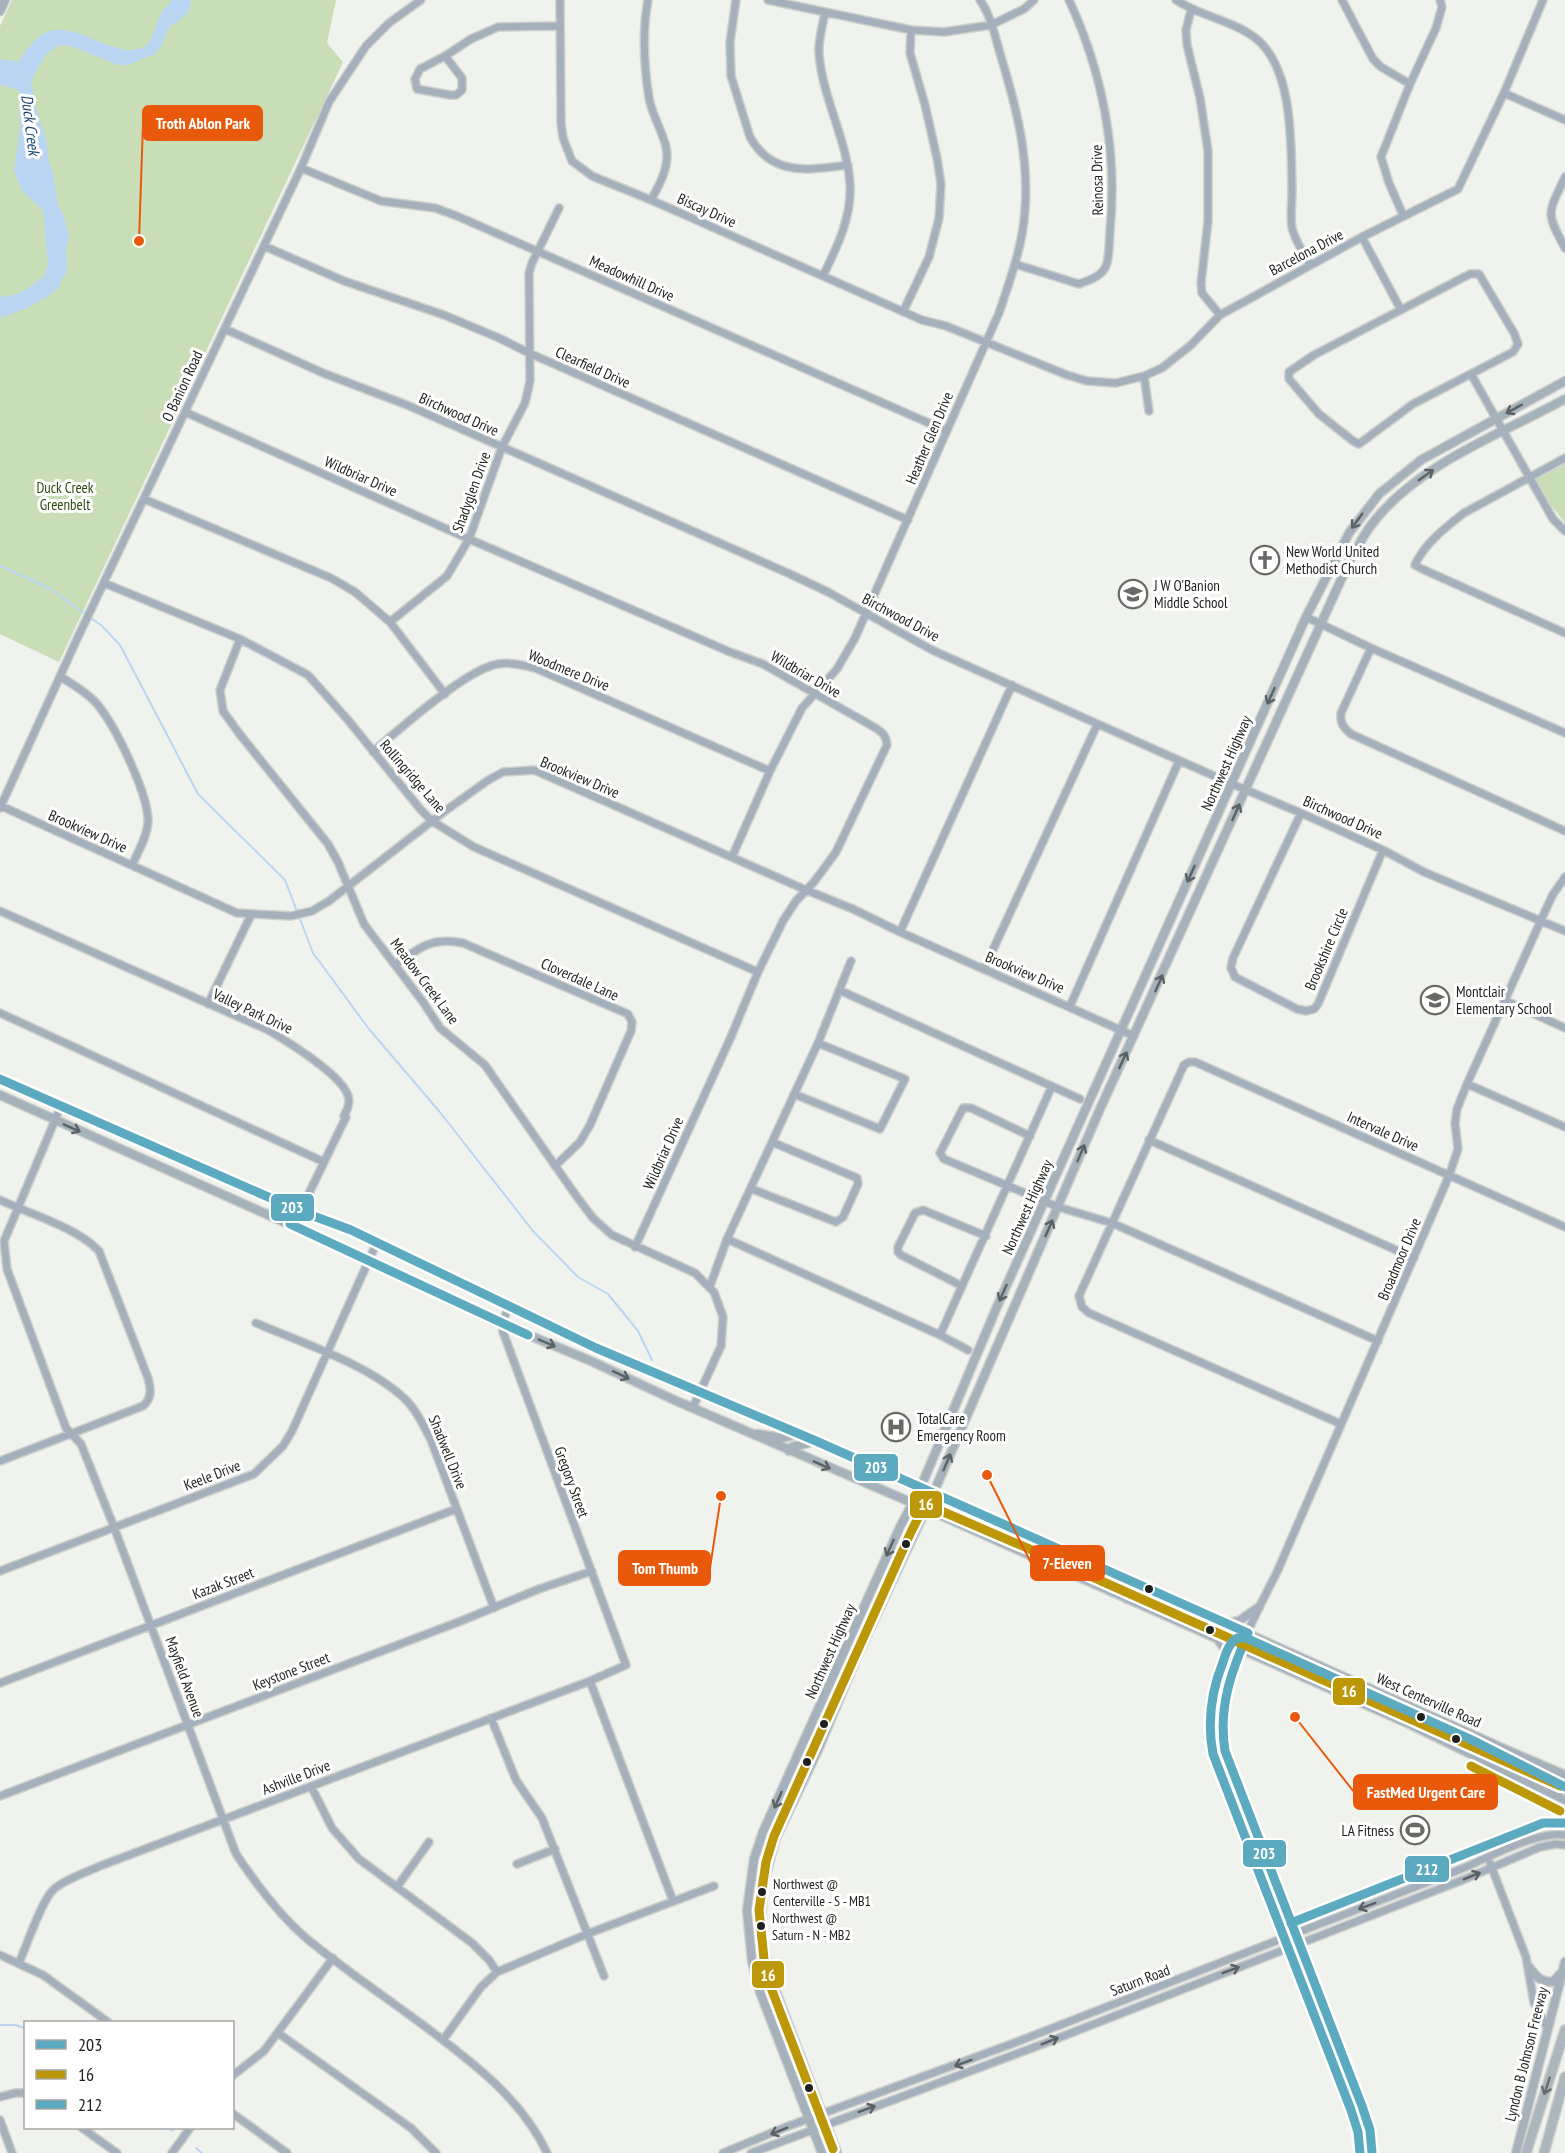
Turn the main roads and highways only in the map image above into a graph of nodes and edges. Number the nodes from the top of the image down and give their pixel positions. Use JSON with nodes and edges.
{"nodes":[{"id":1,"x":5,"y":0,"type":"edge"},
{"id":2,"x":0,"y":12,"type":"edge"},
{"id":3,"x":1565,"y":381,"type":"edge"},
{"id":4,"x":1565,"y":399,"type":"edge"},
{"id":5,"x":0,"y":1079,"type":"edge"},
{"id":6,"x":0,"y":1095,"type":"edge"},
{"id":7,"x":596,"y":1348,"type":"junction"},
{"id":8,"x":591,"y":1361,"type":"junction"},
{"id":9,"x":960,"y":1392,"type":"junction"},
{"id":10,"x":974,"y":1398,"type":"junction"},
{"id":11,"x":750,"y":1434,"type":"junction"},
{"id":12,"x":798,"y":1434,"type":"junction"},
{"id":13,"x":816,"y":1442,"type":"junction"},
{"id":14,"x":789,"y":1451,"type":"junction"},
{"id":15,"x":920,"y":1489,"type":"junction"},
{"id":16,"x":933,"y":1494,"type":"junction"},
{"id":17,"x":911,"y":1504,"type":"junction"},
{"id":18,"x":925,"y":1509,"type":"junction"},
{"id":19,"x":1046,"y":1543,"type":"junction"},
{"id":20,"x":1038,"y":1559,"type":"junction"},
{"id":21,"x":1135,"y":1583,"type":"junction"},
{"id":22,"x":1127,"y":1599,"type":"junction"},
{"id":23,"x":1259,"y":1607,"type":"road end"},
{"id":24,"x":1226,"y":1624,"type":"junction"},
{"id":25,"x":1214,"y":1637,"type":"junction"},
{"id":26,"x":848,"y":1644,"type":"junction"},
{"id":27,"x":860,"y":1650,"type":"junction"},
{"id":28,"x":1231,"y":1673,"type":"road end"},
{"id":29,"x":1339,"y":1675,"type":"junction"},
{"id":30,"x":1305,"y":1678,"type":"junction"},
{"id":31,"x":800,"y":1746,"type":"junction"},
{"id":32,"x":1502,"y":1748,"type":"junction"},
{"id":33,"x":818,"y":1750,"type":"junction"},
{"id":34,"x":1465,"y":1750,"type":"junction"},
{"id":35,"x":1565,"y":1774,"type":"edge"},
{"id":36,"x":1565,"y":1800,"type":"edge"},
{"id":37,"x":1529,"y":1966,"type":"road end"},
{"id":38,"x":1564,"y":1967,"type":"edge"},
{"id":39,"x":771,"y":1979,"type":"junction"},
{"id":40,"x":757,"y":1983,"type":"junction"},
{"id":41,"x":1565,"y":2030,"type":"edge"},
{"id":42,"x":1565,"y":2077,"type":"edge"},
{"id":43,"x":822,"y":2153,"type":"edge"},
{"id":44,"x":837,"y":2153,"type":"edge"},
{"id":45,"x":1516,"y":2153,"type":"edge"},
{"id":46,"x":1526,"y":2153,"type":"edge"},
{"id":47,"x":1544,"y":2153,"type":"edge"}],
"edges":[{"from":1,"to":2,"type":"main road"},
{"from":3,"to":9,"type":"main road","name":"Northwest Highway","one_way":true},
{"from":10,"to":4,"type":"main road","name":"Northwest Highway","one_way":true},
{"from":5,"to":7,"type":"main road","name":"West Centerville Road"},
{"from":6,"to":8,"type":"main road","name":"West Centerville Road","one_way":true},
{"from":7,"to":8,"type":"main road"},
{"from":7,"to":12,"type":"main road","name":"West Centerville Road"},
{"from":8,"to":11,"type":"main road","name":"West Centerville Road","one_way":true},
{"from":9,"to":10,"type":"main road"},
{"from":9,"to":15,"type":"main road","name":"Northwest Highway"},
{"from":16,"to":10,"type":"main road","name":"Northwest Highway","one_way":true},
{"from":11,"to":12,"type":"main road"},
{"from":11,"to":14,"type":"main road","name":"West Centerville Road"},
{"from":12,"to":13,"type":"main road","name":"West Centerville Road"},
{"from":13,"to":14,"type":"main road"},
{"from":13,"to":15,"type":"main road","name":"West Centerville Road"},
{"from":14,"to":17,"type":"main road","name":"West Centerville Road","one_way":true},
{"from":15,"to":16,"type":"main road","name":"West Centerville Road"},
{"from":15,"to":17,"type":"main road","name":"Northwest Highway"},
{"from":16,"to":18,"type":"main road","name":"Northwest Highway"},
{"from":16,"to":19,"type":"main road","name":"West Centerville Road"},
{"from":17,"to":18,"type":"main road","name":"West Centerville Road"},
{"from":17,"to":26,"type":"main road","name":"Northwest Highway","one_way":true},
{"from":18,"to":20,"type":"main road","name":"West Centerville Road"},
{"from":18,"to":27,"type":"main road","name":"Northwest Highway"},
{"from":19,"to":20,"type":"main road"},
{"from":19,"to":21,"type":"main road","name":"West Centerville Road"},
{"from":20,"to":22,"type":"main road","name":"West Centerville Road"},
{"from":21,"to":22,"type":"main road"},
{"from":21,"to":24,"type":"main road","name":"West Centerville Road"},
{"from":22,"to":25,"type":"main road","name":"West Centerville Road"},
{"from":23,"to":24,"type":"main road"},
{"from":24,"to":29,"type":"main road","name":"West Centerville Road"},
{"from":25,"to":28,"type":"main road"},
{"from":25,"to":30,"type":"main road","name":"West Centerville Road"},
{"from":26,"to":27,"type":"main road"},
{"from":26,"to":31,"type":"main road","name":"Northwest Highway"},
{"from":27,"to":33,"type":"main road","name":"Northwest Highway"},
{"from":29,"to":30,"type":"main road"},
{"from":29,"to":32,"type":"main road","name":"West Centerville Road"},
{"from":30,"to":34,"type":"main road","name":"West Centerville Road"},
{"from":31,"to":33,"type":"main road"},
{"from":31,"to":40,"type":"main road","name":"Northwest Highway","one_way":true},
{"from":32,"to":34,"type":"main road"},
{"from":32,"to":35,"type":"main road","name":"West Centerville Road"},
{"from":33,"to":39,"type":"main road","name":"Northwest Highway"},
{"from":34,"to":36,"type":"main road","name":"West Centerville Road"},
{"from":37,"to":38,"type":"main road"},
{"from":38,"to":45,"type":"main road","name":"Lyndon B Johnson Freeway"},
{"from":39,"to":40,"type":"main road"},
{"from":39,"to":44,"type":"main road","name":"Northwest Highway"},
{"from":40,"to":43,"type":"main road","name":"Northwest Highway"},
{"from":41,"to":46,"type":"highway","one_way":true},
{"from":42,"to":47,"type":"highway"}]}
